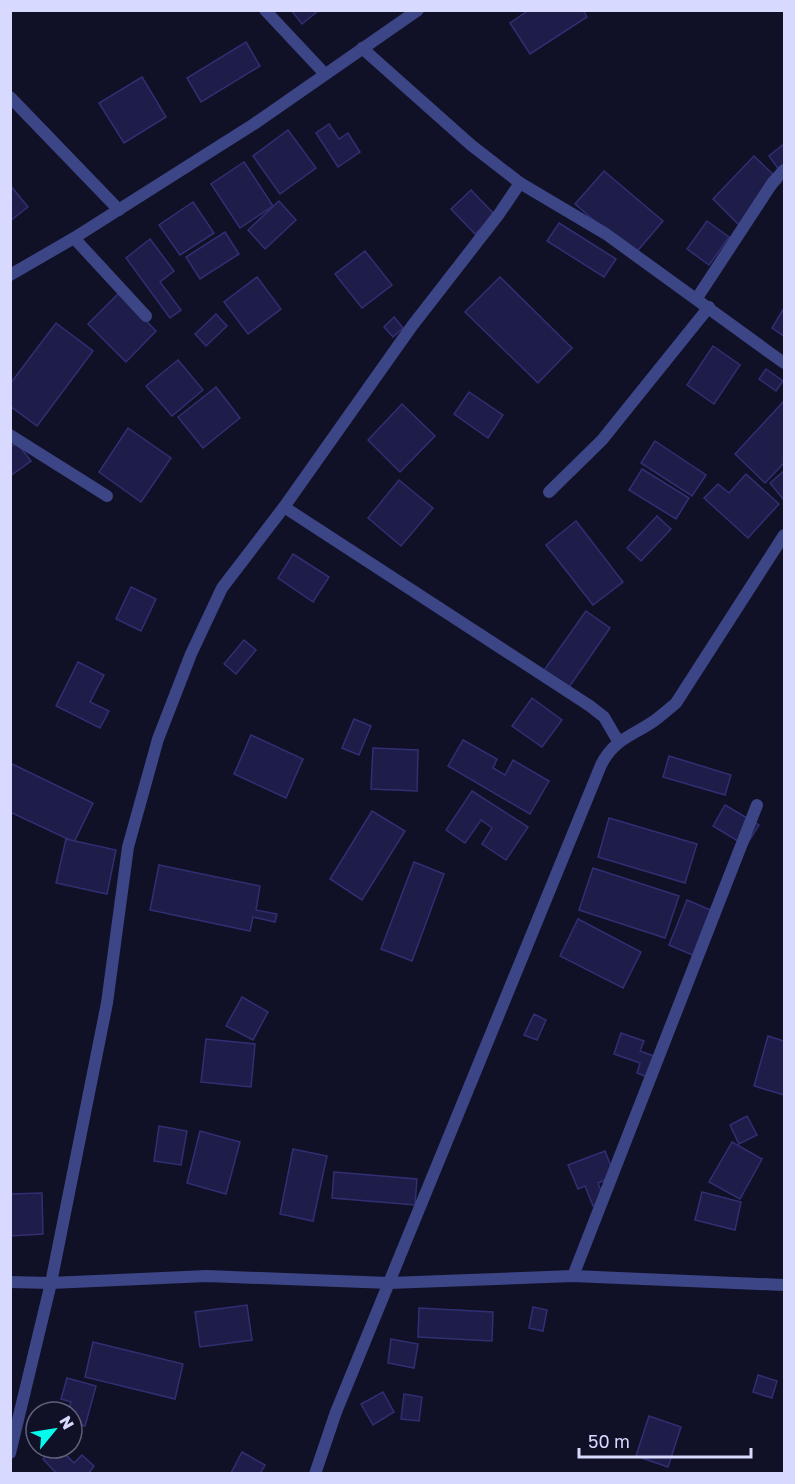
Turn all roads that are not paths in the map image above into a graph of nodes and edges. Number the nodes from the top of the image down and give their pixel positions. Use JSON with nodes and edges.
{"nodes":[{"id":1,"x":265,"y":10,"type":"edge"},
{"id":2,"x":418,"y":10,"type":"edge"},
{"id":3,"x":362,"y":48,"type":"junction"},
{"id":4,"x":325,"y":74,"type":"junction"},
{"id":5,"x":10,"y":97,"type":"edge"},
{"id":6,"x":784,"y":170,"type":"edge"},
{"id":7,"x":520,"y":183,"type":"junction"},
{"id":8,"x":118,"y":210,"type":"junction"},
{"id":9,"x":74,"y":238,"type":"junction"},
{"id":10,"x":10,"y":275,"type":"edge"},
{"id":11,"x":696,"y":298,"type":"junction"},
{"id":12,"x":709,"y":307,"type":"junction"},
{"id":13,"x":146,"y":316,"type":"dead end"},
{"id":14,"x":784,"y":363,"type":"edge"},
{"id":15,"x":10,"y":435,"type":"edge"},
{"id":16,"x":549,"y":492,"type":"dead end"},
{"id":17,"x":107,"y":496,"type":"dead end"},
{"id":18,"x":284,"y":507,"type":"junction"},
{"id":19,"x":784,"y":535,"type":"edge"},
{"id":20,"x":618,"y":741,"type":"junction"},
{"id":21,"x":757,"y":806,"type":"dead end"},
{"id":22,"x":573,"y":1276,"type":"junction"},
{"id":23,"x":10,"y":1282,"type":"edge"},
{"id":24,"x":51,"y":1283,"type":"junction"},
{"id":25,"x":389,"y":1283,"type":"junction"},
{"id":26,"x":784,"y":1285,"type":"edge"},
{"id":27,"x":10,"y":1453,"type":"edge"},
{"id":28,"x":315,"y":1473,"type":"edge"}],
"edges":[{"from":1,"to":4,"type":"street"},
{"from":2,"to":3,"type":"street"},
{"from":3,"to":4,"type":"street"},
{"from":3,"to":7,"type":"street"},
{"from":4,"to":8,"type":"street"},
{"from":5,"to":8,"type":"street"},
{"from":6,"to":11,"type":"street"},
{"from":7,"to":11,"type":"street"},
{"from":7,"to":18,"type":"street"},
{"from":8,"to":9,"type":"street"},
{"from":9,"to":10,"type":"street"},
{"from":9,"to":13,"type":"street"},
{"from":11,"to":12,"type":"street"},
{"from":12,"to":14,"type":"street"},
{"from":12,"to":16,"type":"street"},
{"from":15,"to":17,"type":"street"},
{"from":18,"to":20,"type":"street"},
{"from":18,"to":24,"type":"street"},
{"from":19,"to":20,"type":"street"},
{"from":20,"to":25,"type":"street"},
{"from":21,"to":22,"type":"street"},
{"from":22,"to":25,"type":"street"},
{"from":22,"to":26,"type":"street"},
{"from":23,"to":24,"type":"street"},
{"from":24,"to":25,"type":"street"},
{"from":24,"to":27,"type":"street"},
{"from":25,"to":28,"type":"street"}]}
